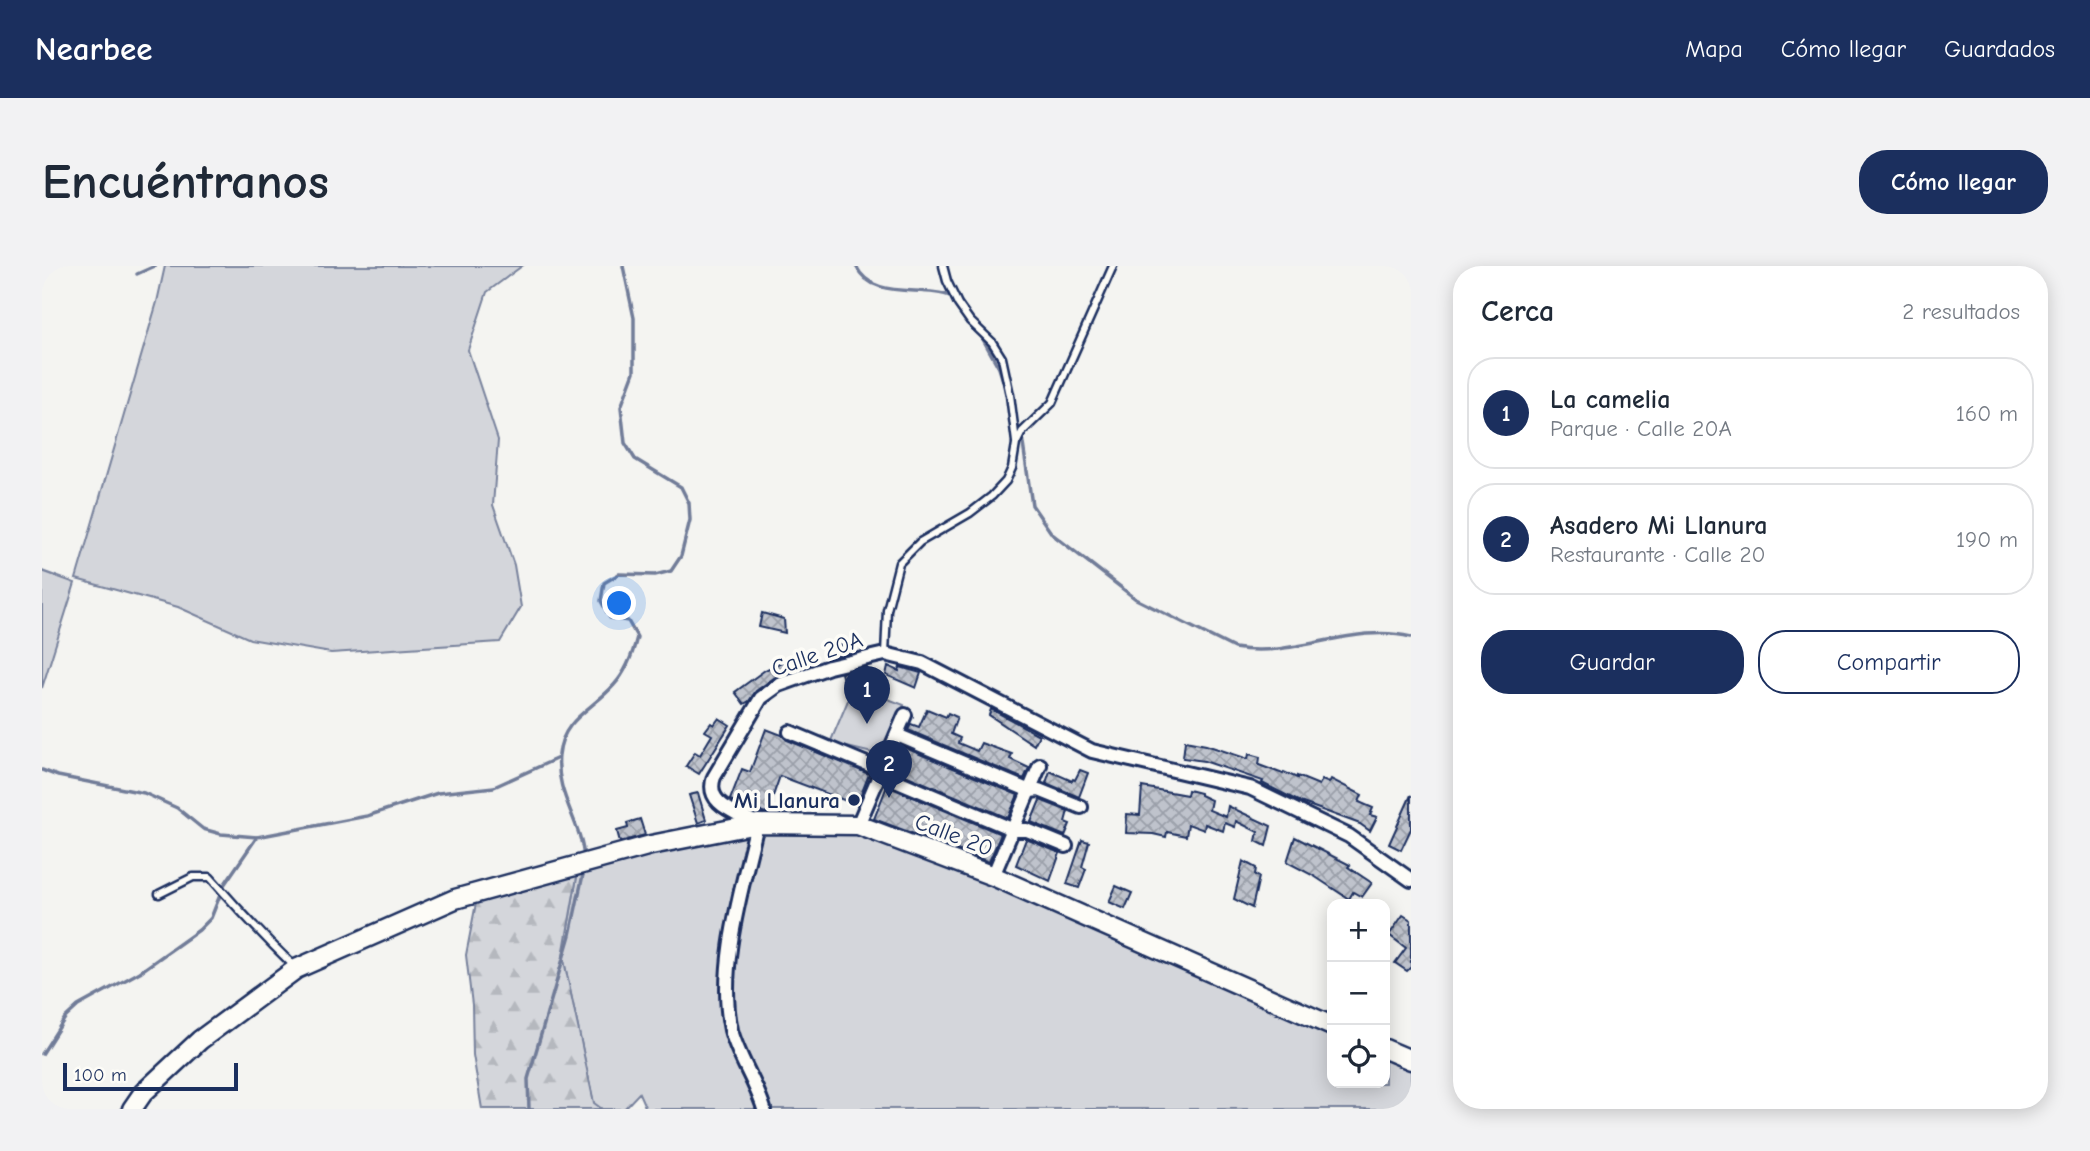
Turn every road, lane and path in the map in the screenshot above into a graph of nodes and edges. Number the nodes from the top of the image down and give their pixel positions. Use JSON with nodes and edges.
{"nodes":[{"id":1,"x":943,"y":266,"type":"edge"},
{"id":2,"x":1113,"y":266,"type":"edge"},
{"id":3,"x":1016,"y":444,"type":"junction"},
{"id":4,"x":885,"y":654,"type":"junction"},
{"id":5,"x":905,"y":715,"type":"dead end"},
{"id":6,"x":790,"y":732,"type":"dead end"},
{"id":7,"x":897,"y":735,"type":"junction"},
{"id":8,"x":1040,"y":765,"type":"dead end"},
{"id":9,"x":881,"y":774,"type":"junction"},
{"id":10,"x":1030,"y":791,"type":"junction"},
{"id":11,"x":1081,"y":807,"type":"dead end"},
{"id":12,"x":757,"y":824,"type":"junction"},
{"id":13,"x":858,"y":825,"type":"junction"},
{"id":14,"x":1014,"y":830,"type":"junction"},
{"id":15,"x":1066,"y":846,"type":"dead end"},
{"id":16,"x":993,"y":876,"type":"junction"},
{"id":17,"x":1411,"y":880,"type":"edge"},
{"id":18,"x":159,"y":894,"type":"dead end"},
{"id":19,"x":296,"y":969,"type":"junction"},
{"id":20,"x":1330,"y":1025,"type":"edge"},
{"id":21,"x":1390,"y":1051,"type":"edge"},
{"id":22,"x":1411,"y":1060,"type":"edge"},
{"id":23,"x":132,"y":1109,"type":"edge"},
{"id":24,"x":764,"y":1109,"type":"edge"}],
"edges":[{"from":1,"to":3,"type":"lane"},
{"from":2,"to":3,"type":"lane"},
{"from":3,"to":4,"type":"lane"},
{"from":4,"to":12,"type":"street","name":"Calle 20A"},
{"from":4,"to":17,"type":"street"},
{"from":5,"to":7,"type":"street"},
{"from":6,"to":9,"type":"street"},
{"from":7,"to":9,"type":"street"},
{"from":7,"to":10,"type":"street"},
{"from":8,"to":10,"type":"street"},
{"from":9,"to":13,"type":"street"},
{"from":9,"to":14,"type":"street"},
{"from":10,"to":11,"type":"street"},
{"from":10,"to":14,"type":"street"},
{"from":12,"to":13,"type":"main road","name":"Calle 20"},
{"from":12,"to":19,"type":"main road","name":"Calle 20"},
{"from":12,"to":24,"type":"street"},
{"from":13,"to":16,"type":"main road","name":"Calle 20"},
{"from":14,"to":15,"type":"street"},
{"from":14,"to":16,"type":"street"},
{"from":16,"to":20,"type":"main road","name":"Calle 20"},
{"from":18,"to":19,"type":"lane"},
{"from":19,"to":23,"type":"main road","name":"Calle 20"},
{"from":21,"to":22,"type":"main road"}]}
